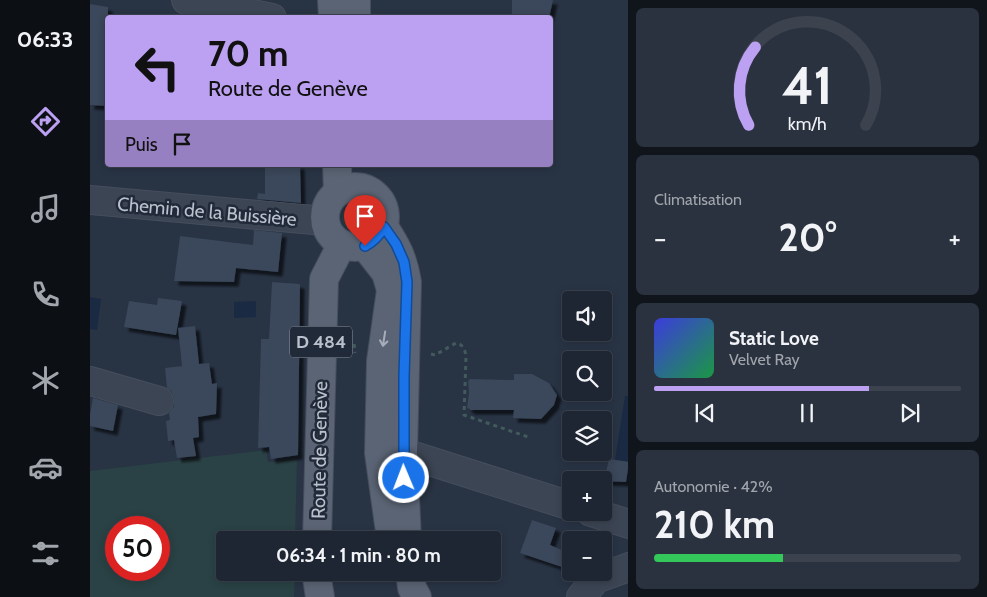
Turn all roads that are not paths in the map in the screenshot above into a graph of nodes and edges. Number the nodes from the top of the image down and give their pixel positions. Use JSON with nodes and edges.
{"nodes":[{"id":1,"x":186,"y":0,"type":"edge"},
{"id":2,"x":332,"y":0,"type":"edge"},
{"id":3,"x":356,"y":0,"type":"edge"},
{"id":4,"x":258,"y":15,"type":"edge"},
{"id":5,"x":333,"y":15,"type":"edge"},
{"id":6,"x":356,"y":15,"type":"edge"},
{"id":7,"x":337,"y":167,"type":"edge"},
{"id":8,"x":365,"y":177,"type":"edge"},
{"id":9,"x":338,"y":192,"type":"junction"},
{"id":10,"x":90,"y":200,"type":"edge"},
{"id":11,"x":325,"y":221,"type":"junction"},
{"id":12,"x":384,"y":227,"type":"junction"},
{"id":13,"x":353,"y":245,"type":"junction"},
{"id":14,"x":90,"y":381,"type":"edge"},
{"id":15,"x":159,"y":401,"type":"dead end"},
{"id":16,"x":391,"y":453,"type":"junction"},
{"id":17,"x":562,"y":503,"type":"edge"},
{"id":18,"x":612,"y":519,"type":"edge"},
{"id":19,"x":628,"y":524,"type":"edge"},
{"id":20,"x":317,"y":531,"type":"edge"},
{"id":21,"x":391,"y":531,"type":"edge"},
{"id":22,"x":405,"y":531,"type":"edge"},
{"id":23,"x":628,"y":567,"type":"edge"},
{"id":24,"x":315,"y":581,"type":"edge"},
{"id":25,"x":317,"y":581,"type":"edge"},
{"id":26,"x":312,"y":597,"type":"edge"},
{"id":27,"x":320,"y":597,"type":"edge"},
{"id":28,"x":581,"y":597,"type":"edge"}],
"edges":[{"from":1,"to":4,"type":"street"},
{"from":2,"to":5,"type":"main road"},
{"from":3,"to":6,"type":"main road"},
{"from":7,"to":9,"type":"main road"},
{"from":8,"to":9,"type":"main road"},
{"from":8,"to":12,"type":"main road"},
{"from":9,"to":11,"type":"main road"},
{"from":10,"to":11,"type":"street","name":"Chemin de la Buissière"},
{"from":11,"to":13,"type":"main road"},
{"from":12,"to":13,"type":"main road","name":"Route de Genève"},
{"from":12,"to":16,"type":"main road"},
{"from":13,"to":16,"type":"main road","one_way":true},
{"from":13,"to":20,"type":"main road","name":"Route de Genève","number":"D 484"},
{"from":14,"to":15,"type":"street"},
{"from":16,"to":17,"type":"street"},
{"from":16,"to":21,"type":"main road"},
{"from":16,"to":22,"type":"main road"},
{"from":18,"to":19,"type":"street"},
{"from":23,"to":28,"type":"street"},
{"from":24,"to":26,"type":"main road"},
{"from":25,"to":27,"type":"main road"}]}
